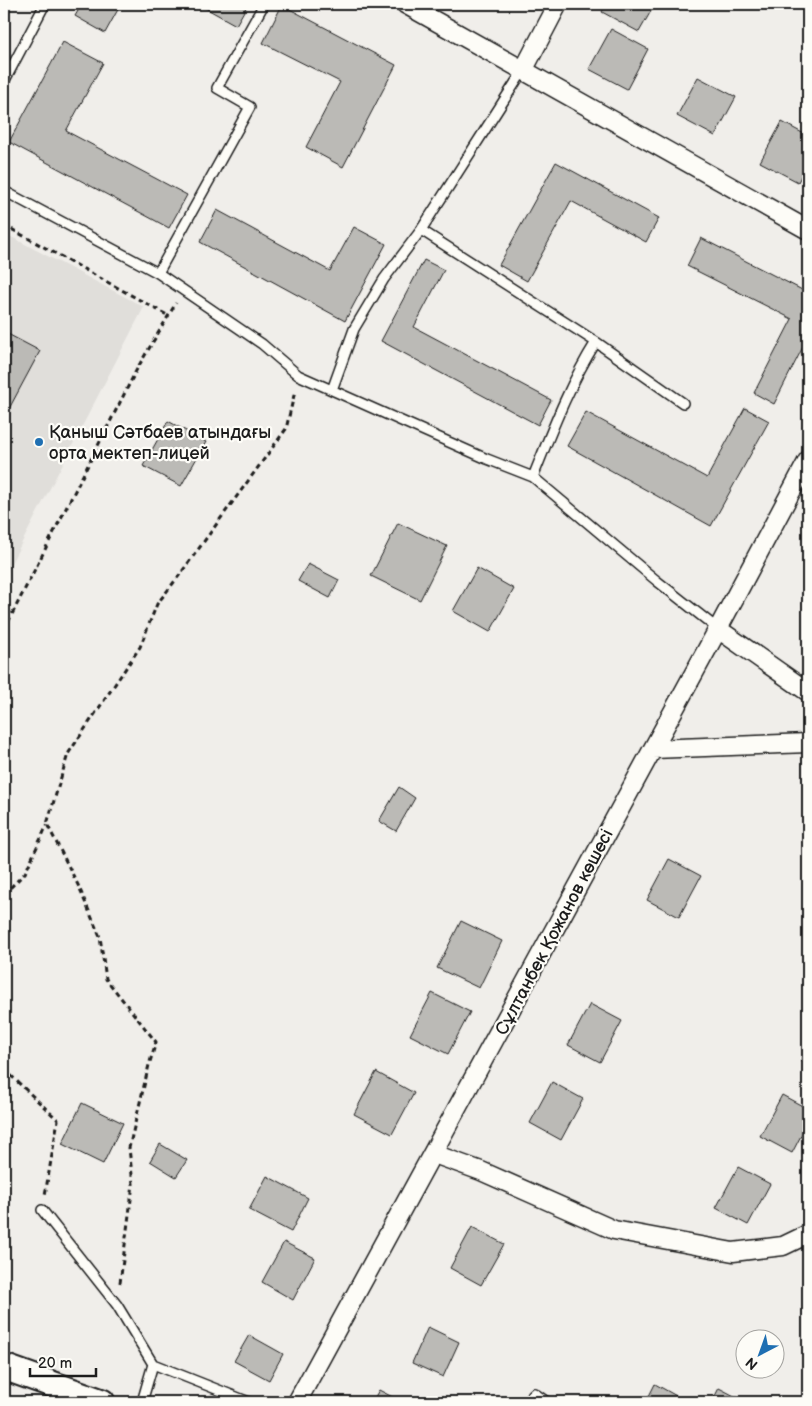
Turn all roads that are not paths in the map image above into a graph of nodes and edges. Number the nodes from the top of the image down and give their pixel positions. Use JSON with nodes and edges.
{"nodes":[{"id":1,"x":45,"y":4,"type":"edge"},
{"id":2,"x":264,"y":4,"type":"edge"},
{"id":3,"x":405,"y":4,"type":"edge"},
{"id":4,"x":558,"y":4,"type":"edge"},
{"id":5,"x":524,"y":69,"type":"junction"},
{"id":6,"x":4,"y":82,"type":"edge"},
{"id":7,"x":4,"y":191,"type":"edge"},
{"id":8,"x":421,"y":230,"type":"junction"},
{"id":9,"x":808,"y":230,"type":"edge"},
{"id":10,"x":158,"y":273,"type":"junction"},
{"id":11,"x":596,"y":342,"type":"junction"},
{"id":12,"x":332,"y":390,"type":"junction"},
{"id":13,"x":683,"y":403,"type":"dead end"},
{"id":14,"x":808,"y":460,"type":"edge"},
{"id":15,"x":534,"y":477,"type":"junction"},
{"id":16,"x":718,"y":629,"type":"junction"},
{"id":17,"x":808,"y":692,"type":"edge"},
{"id":18,"x":808,"y":743,"type":"edge"},
{"id":19,"x":653,"y":749,"type":"junction"},
{"id":20,"x":434,"y":1154,"type":"junction"},
{"id":21,"x":42,"y":1210,"type":"road end"},
{"id":22,"x":808,"y":1234,"type":"edge"},
{"id":23,"x":153,"y":1364,"type":"junction"},
{"id":24,"x":4,"y":1368,"type":"edge"},
{"id":25,"x":102,"y":1402,"type":"edge"},
{"id":26,"x":142,"y":1402,"type":"edge"},
{"id":27,"x":249,"y":1402,"type":"edge"},
{"id":28,"x":297,"y":1402,"type":"edge"},
{"id":29,"x":526,"y":1402,"type":"edge"},
{"id":30,"x":547,"y":1402,"type":"edge"}],
"edges":[{"from":1,"to":6,"type":"lane"},
{"from":2,"to":10,"type":"lane"},
{"from":3,"to":5,"type":"street"},
{"from":4,"to":5,"type":"street"},
{"from":5,"to":8,"type":"lane"},
{"from":5,"to":9,"type":"street"},
{"from":7,"to":10,"type":"lane"},
{"from":8,"to":11,"type":"lane"},
{"from":8,"to":12,"type":"lane"},
{"from":10,"to":12,"type":"lane"},
{"from":11,"to":13,"type":"lane"},
{"from":11,"to":15,"type":"lane"},
{"from":12,"to":15,"type":"lane"},
{"from":14,"to":16,"type":"street","name":"Сұлтанбек Қожанов көшесі"},
{"from":15,"to":16,"type":"lane"},
{"from":16,"to":17,"type":"street"},
{"from":16,"to":19,"type":"street","name":"Сұлтанбек Қожанов көшесі"},
{"from":18,"to":19,"type":"street"},
{"from":19,"to":20,"type":"street","name":"Сұлтанбек Қожанов көшесі"},
{"from":20,"to":22,"type":"street"},
{"from":20,"to":28,"type":"street","name":"Сұлтанбек Қожанов көшесі"},
{"from":21,"to":23,"type":"lane"},
{"from":23,"to":26,"type":"lane"},
{"from":23,"to":27,"type":"lane"},
{"from":24,"to":25,"type":"street"},
{"from":29,"to":30,"type":"lane"}]}
